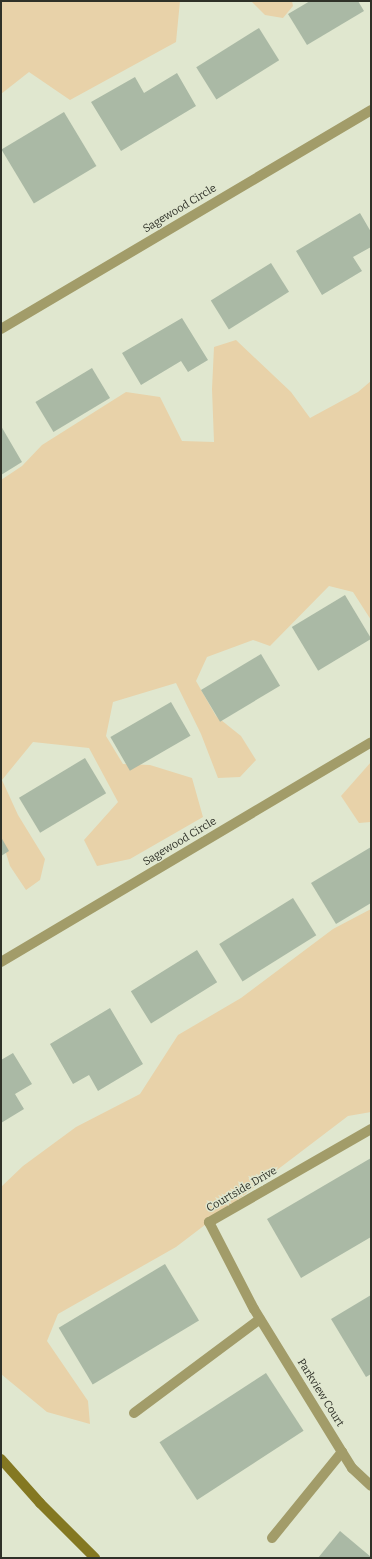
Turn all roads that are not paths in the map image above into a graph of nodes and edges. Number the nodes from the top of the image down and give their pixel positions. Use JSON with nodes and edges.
{"nodes":[{"id":1,"x":371,"y":110,"type":"edge"},
{"id":2,"x":1,"y":329,"type":"edge"},
{"id":3,"x":371,"y":742,"type":"edge"},
{"id":4,"x":1,"y":962,"type":"edge"},
{"id":5,"x":371,"y":1129,"type":"edge"},
{"id":6,"x":254,"y":1309,"type":"joint"},
{"id":7,"x":260,"y":1319,"type":"junction"},
{"id":8,"x":134,"y":1413,"type":"dead end"},
{"id":9,"x":342,"y":1452,"type":"junction"},
{"id":10,"x":1,"y":1459,"type":"edge"},
{"id":11,"x":371,"y":1486,"type":"edge"},
{"id":12,"x":272,"y":1538,"type":"dead end"},
{"id":13,"x":95,"y":1558,"type":"edge"}],
"edges":[{"from":1,"to":2,"type":"street","name":"Sagewood Circle"},
{"from":3,"to":4,"type":"street","name":"Sagewood Circle"},
{"from":5,"to":6,"type":"street","name":"Courtside Drive"},
{"from":6,"to":7,"type":"street","name":"Parkview Court"},
{"from":7,"to":8,"type":"street"},
{"from":7,"to":9,"type":"street","name":"Parkview Court"},
{"from":9,"to":11,"type":"street","name":"Parkview Court"},
{"from":9,"to":12,"type":"street"},
{"from":10,"to":13,"type":"main road"}]}
